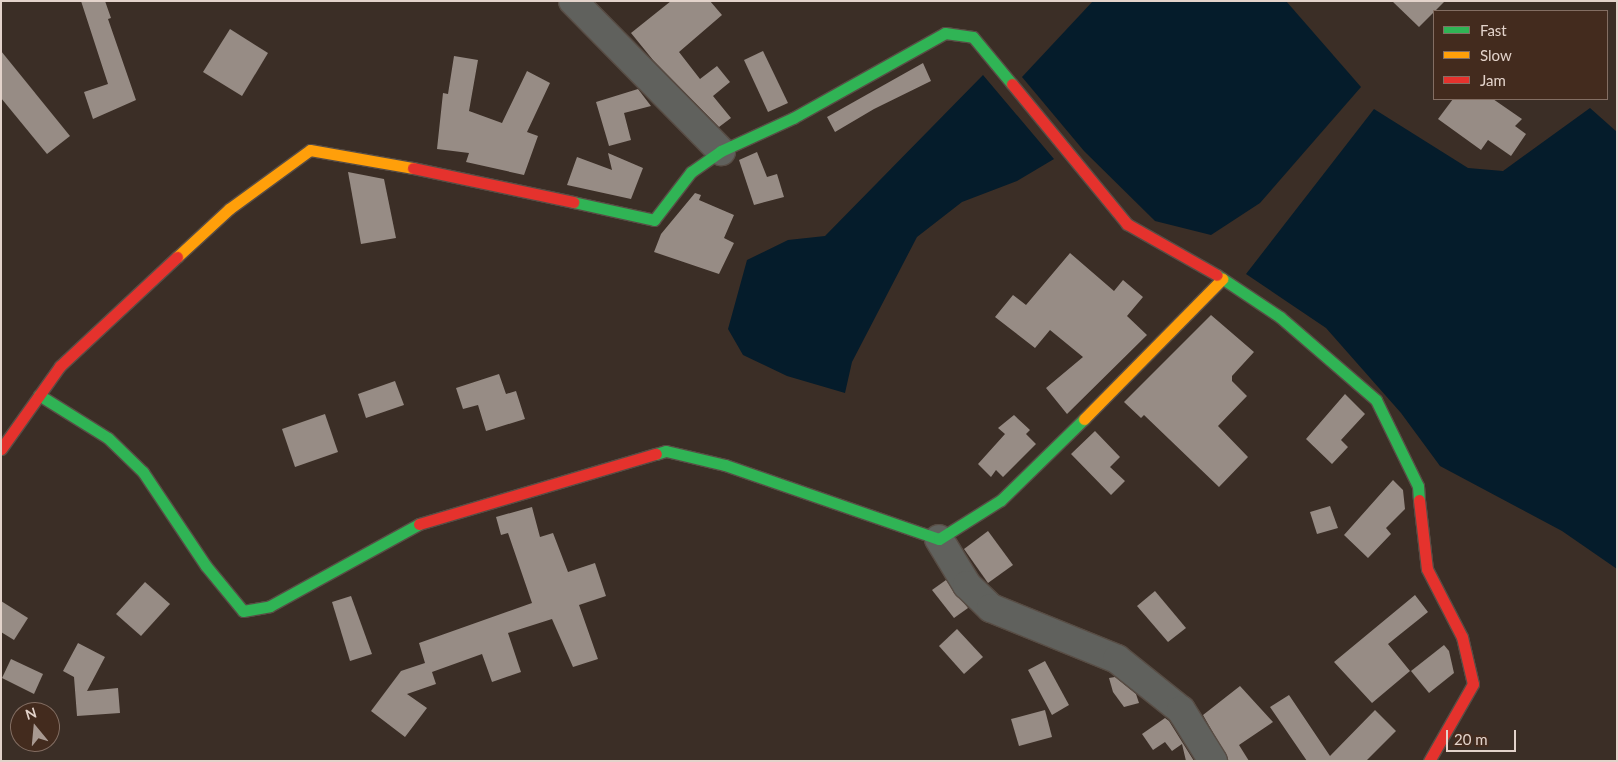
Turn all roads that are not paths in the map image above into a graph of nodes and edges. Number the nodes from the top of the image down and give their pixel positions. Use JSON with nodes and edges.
{"nodes":[{"id":1,"x":574,"y":1,"type":"edge"},
{"id":2,"x":721,"y":151,"type":"junction"},
{"id":3,"x":1222,"y":279,"type":"junction"},
{"id":4,"x":39,"y":395,"type":"junction"},
{"id":5,"x":1,"y":449,"type":"edge"},
{"id":6,"x":938,"y":539,"type":"junction"},
{"id":7,"x":1213,"y":761,"type":"edge"},
{"id":8,"x":1429,"y":761,"type":"edge"}],
"edges":[{"from":1,"to":2,"type":"street"},
{"from":2,"to":3,"type":"street"},
{"from":2,"to":4,"type":"street"},
{"from":3,"to":6,"type":"street"},
{"from":3,"to":8,"type":"street"},
{"from":4,"to":5,"type":"street"},
{"from":4,"to":6,"type":"street"},
{"from":6,"to":7,"type":"street"}]}
